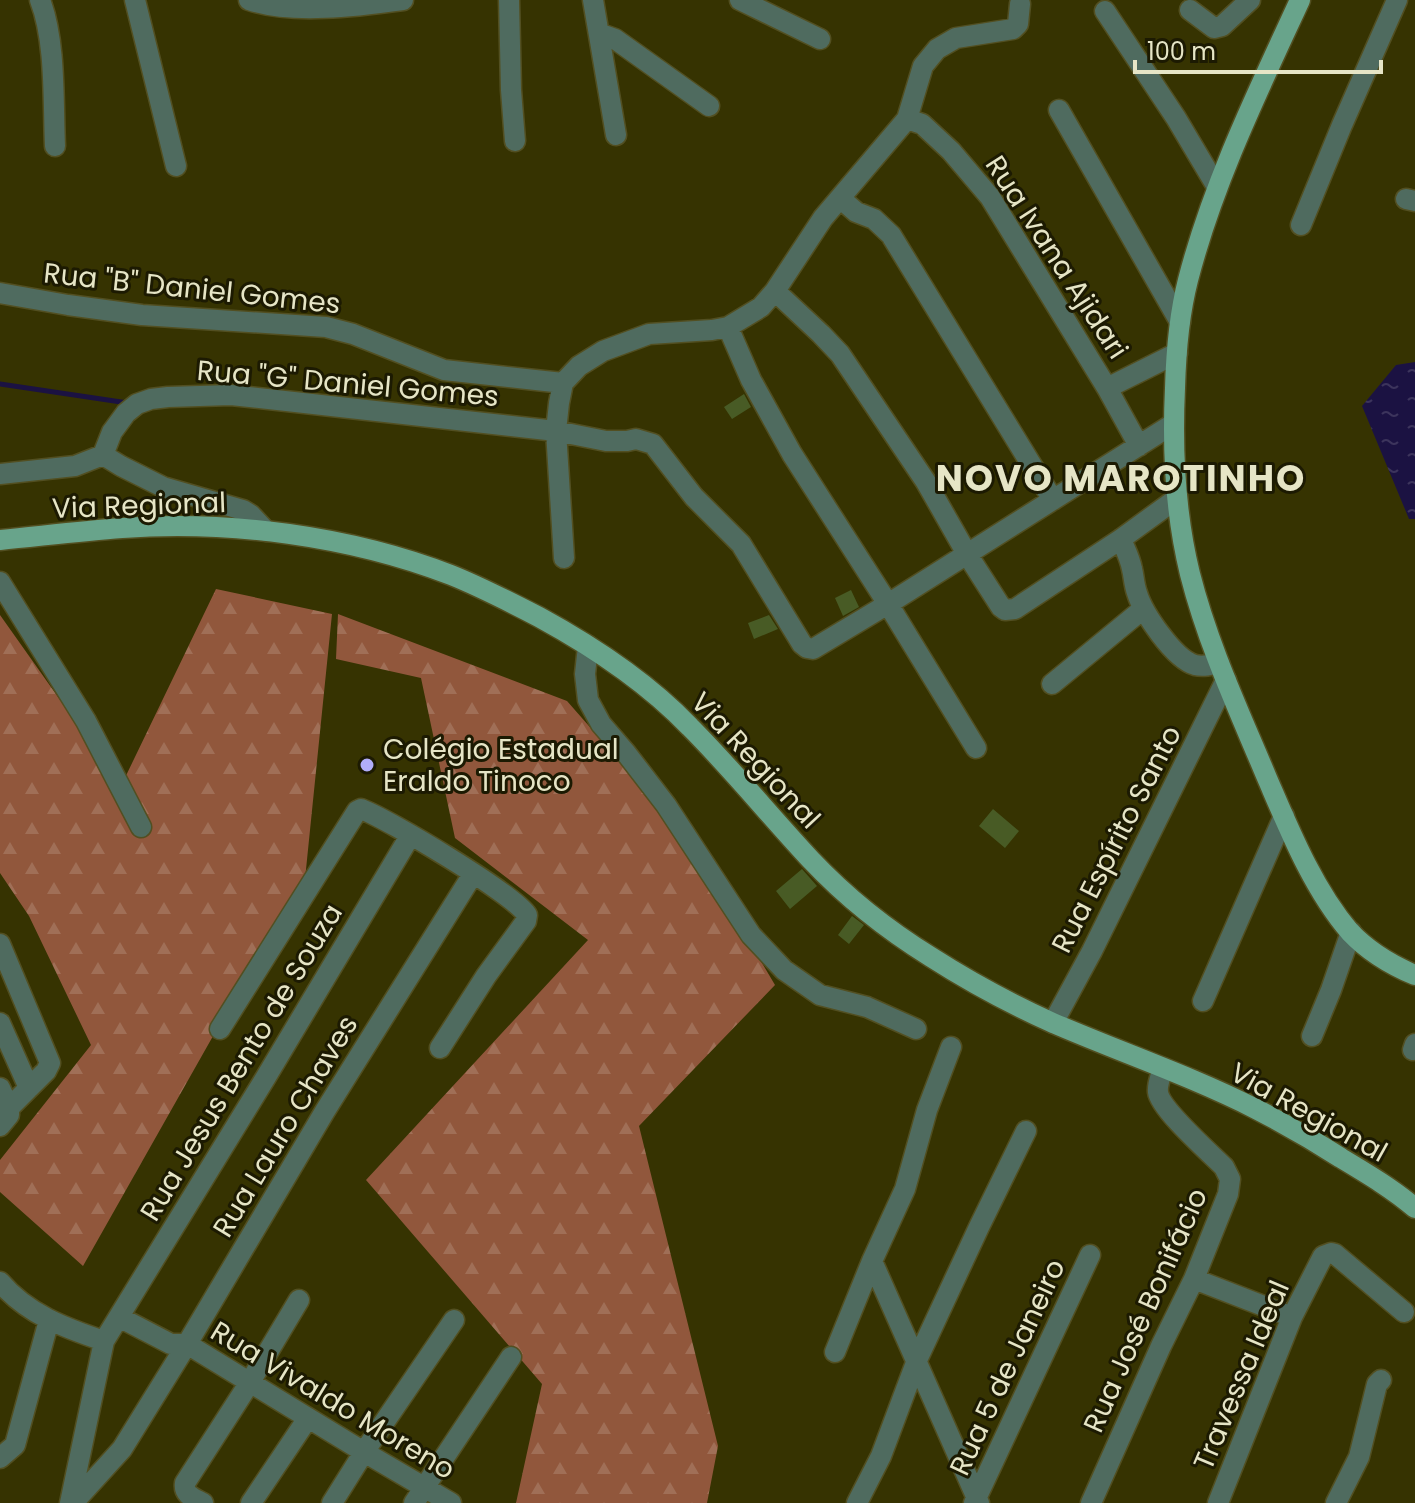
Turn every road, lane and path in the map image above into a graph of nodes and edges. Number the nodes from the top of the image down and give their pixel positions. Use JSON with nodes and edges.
{"nodes":[{"id":1,"x":40,"y":0,"type":"edge"},
{"id":2,"x":135,"y":0,"type":"edge"},
{"id":3,"x":249,"y":0,"type":"edge"},
{"id":4,"x":403,"y":0,"type":"edge"},
{"id":5,"x":509,"y":0,"type":"edge"},
{"id":6,"x":593,"y":0,"type":"edge"},
{"id":7,"x":740,"y":0,"type":"edge"},
{"id":8,"x":1250,"y":0,"type":"edge"},
{"id":9,"x":1300,"y":0,"type":"edge"},
{"id":10,"x":1397,"y":0,"type":"edge"},
{"id":11,"x":1023,"y":1,"type":"edge"},
{"id":12,"x":1190,"y":10,"type":"dead end"},
{"id":13,"x":1105,"y":11,"type":"dead end"},
{"id":14,"x":601,"y":34,"type":"junction"},
{"id":15,"x":820,"y":39,"type":"dead end"},
{"id":16,"x":709,"y":106,"type":"dead end"},
{"id":17,"x":1059,"y":110,"type":"dead end"},
{"id":18,"x":907,"y":119,"type":"junction"},
{"id":19,"x":616,"y":135,"type":"dead end"},
{"id":20,"x":515,"y":141,"type":"dead end"},
{"id":21,"x":55,"y":146,"type":"dead end"},
{"id":22,"x":176,"y":166,"type":"dead end"},
{"id":23,"x":1217,"y":187,"type":"junction"},
{"id":24,"x":840,"y":198,"type":"junction"},
{"id":25,"x":1301,"y":225,"type":"dead end"},
{"id":26,"x":775,"y":291,"type":"junction"},
{"id":27,"x":0,"y":293,"type":"edge"},
{"id":28,"x":1180,"y":322,"type":"junction"},
{"id":29,"x":728,"y":327,"type":"junction"},
{"id":30,"x":1177,"y":353,"type":"junction"},
{"id":31,"x":563,"y":383,"type":"junction"},
{"id":32,"x":1107,"y":388,"type":"junction"},
{"id":33,"x":1173,"y":424,"type":"junction"},
{"id":34,"x":556,"y":431,"type":"junction"},
{"id":35,"x":1139,"y":446,"type":"junction"},
{"id":36,"x":103,"y":455,"type":"junction"},
{"id":37,"x":0,"y":474,"type":"edge"},
{"id":38,"x":1176,"y":499,"type":"junction"},
{"id":39,"x":1053,"y":500,"type":"junction"},
{"id":40,"x":266,"y":531,"type":"junction"},
{"id":41,"x":1121,"y":539,"type":"junction"},
{"id":42,"x":0,"y":540,"type":"edge"},
{"id":43,"x":967,"y":554,"type":"junction"},
{"id":44,"x":564,"y":558,"type":"dead end"},
{"id":45,"x":0,"y":582,"type":"edge"},
{"id":46,"x":888,"y":604,"type":"junction"},
{"id":47,"x":1143,"y":609,"type":"junction"},
{"id":48,"x":588,"y":646,"type":"junction"},
{"id":49,"x":1223,"y":672,"type":"junction"},
{"id":50,"x":1052,"y":684,"type":"dead end"},
{"id":51,"x":976,"y":748,"type":"dead end"},
{"id":52,"x":1284,"y":816,"type":"junction"},
{"id":53,"x":141,"y":827,"type":"dead end"},
{"id":54,"x":410,"y":836,"type":"junction"},
{"id":55,"x":473,"y":874,"type":"junction"},
{"id":56,"x":1351,"y":932,"type":"junction"},
{"id":57,"x":0,"y":944,"type":"edge"},
{"id":58,"x":1415,"y":975,"type":"edge"},
{"id":59,"x":1203,"y":1001,"type":"dead end"},
{"id":60,"x":0,"y":1023,"type":"edge"},
{"id":61,"x":1053,"y":1023,"type":"junction"},
{"id":62,"x":220,"y":1029,"type":"dead end"},
{"id":63,"x":916,"y":1029,"type":"dead end"},
{"id":64,"x":1312,"y":1036,"type":"dead end"},
{"id":65,"x":951,"y":1047,"type":"dead end"},
{"id":66,"x":440,"y":1048,"type":"dead end"},
{"id":67,"x":1163,"y":1068,"type":"junction"},
{"id":68,"x":0,"y":1088,"type":"edge"},
{"id":69,"x":29,"y":1088,"type":"junction"},
{"id":70,"x":5,"y":1117,"type":"edge"},
{"id":71,"x":1026,"y":1131,"type":"dead end"},
{"id":72,"x":1415,"y":1208,"type":"edge"},
{"id":73,"x":1090,"y":1255,"type":"dead end"},
{"id":74,"x":872,"y":1261,"type":"junction"},
{"id":75,"x":1194,"y":1279,"type":"junction"},
{"id":76,"x":0,"y":1282,"type":"edge"},
{"id":77,"x":299,"y":1300,"type":"dead end"},
{"id":78,"x":1404,"y":1312,"type":"dead end"},
{"id":79,"x":119,"y":1317,"type":"junction"},
{"id":80,"x":1292,"y":1317,"type":"junction"},
{"id":81,"x":49,"y":1320,"type":"junction"},
{"id":82,"x":454,"y":1320,"type":"dead end"},
{"id":83,"x":104,"y":1341,"type":"junction"},
{"id":84,"x":187,"y":1344,"type":"junction"},
{"id":85,"x":835,"y":1352,"type":"dead end"},
{"id":86,"x":511,"y":1357,"type":"dead end"},
{"id":87,"x":917,"y":1360,"type":"junction"},
{"id":88,"x":1381,"y":1380,"type":"dead end"},
{"id":89,"x":250,"y":1382,"type":"junction"},
{"id":90,"x":308,"y":1418,"type":"junction"},
{"id":91,"x":364,"y":1452,"type":"junction"},
{"id":92,"x":0,"y":1458,"type":"edge"},
{"id":93,"x":418,"y":1495,"type":"edge"},
{"id":94,"x":976,"y":1501,"type":"edge"},
{"id":95,"x":72,"y":1503,"type":"edge"},
{"id":96,"x":203,"y":1503,"type":"edge"},
{"id":97,"x":251,"y":1503,"type":"edge"},
{"id":98,"x":332,"y":1503,"type":"edge"},
{"id":99,"x":451,"y":1503,"type":"edge"},
{"id":100,"x":857,"y":1503,"type":"edge"},
{"id":101,"x":1091,"y":1503,"type":"edge"},
{"id":102,"x":1218,"y":1503,"type":"edge"},
{"id":103,"x":1336,"y":1503,"type":"edge"}],
"edges":[{"from":1,"to":21,"type":"street"},
{"from":2,"to":22,"type":"street"},
{"from":3,"to":4,"type":"street"},
{"from":5,"to":20,"type":"street"},
{"from":6,"to":14,"type":"street"},
{"from":7,"to":15,"type":"street"},
{"from":8,"to":12,"type":"street"},
{"from":9,"to":23,"type":"main road"},
{"from":10,"to":25,"type":"street"},
{"from":11,"to":18,"type":"street"},
{"from":13,"to":23,"type":"street"},
{"from":14,"to":16,"type":"street"},
{"from":14,"to":19,"type":"street"},
{"from":17,"to":28,"type":"street"},
{"from":18,"to":24,"type":"street"},
{"from":18,"to":32,"type":"street","name":"Rua Ivana Ajidari"},
{"from":23,"to":28,"type":"main road"},
{"from":24,"to":26,"type":"street"},
{"from":24,"to":39,"type":"street"},
{"from":26,"to":29,"type":"street"},
{"from":26,"to":43,"type":"street"},
{"from":27,"to":31,"type":"street","name":"Rua \"B\" Daniel Gomes"},
{"from":28,"to":30,"type":"main road"},
{"from":29,"to":31,"type":"street"},
{"from":29,"to":46,"type":"street"},
{"from":30,"to":32,"type":"street"},
{"from":30,"to":33,"type":"main road"},
{"from":31,"to":34,"type":"street"},
{"from":32,"to":35,"type":"street","name":"Rua Ivana Ajidari"},
{"from":33,"to":35,"type":"street"},
{"from":33,"to":38,"type":"main road"},
{"from":34,"to":36,"type":"street","name":"Rua \"G\" Daniel Gomes"},
{"from":34,"to":44,"type":"street"},
{"from":34,"to":46,"type":"street","name":"Rua \"G\" Daniel Gomes"},
{"from":35,"to":39,"type":"street"},
{"from":36,"to":37,"type":"street"},
{"from":36,"to":40,"type":"street"},
{"from":38,"to":41,"type":"street"},
{"from":38,"to":49,"type":"main road"},
{"from":39,"to":43,"type":"street"},
{"from":40,"to":42,"type":"main road","name":"Via Regional"},
{"from":40,"to":48,"type":"main road","name":"Via Regional"},
{"from":41,"to":43,"type":"street"},
{"from":41,"to":47,"type":"street"},
{"from":43,"to":46,"type":"street"},
{"from":45,"to":53,"type":"street"},
{"from":46,"to":51,"type":"street"},
{"from":47,"to":49,"type":"street"},
{"from":47,"to":50,"type":"street"},
{"from":48,"to":61,"type":"main road","name":"Via Regional"},
{"from":48,"to":63,"type":"street"},
{"from":49,"to":52,"type":"main road"},
{"from":49,"to":61,"type":"street","name":"Rua Espírito Santo"},
{"from":52,"to":56,"type":"main road"},
{"from":52,"to":59,"type":"street"},
{"from":54,"to":55,"type":"street"},
{"from":54,"to":62,"type":"street"},
{"from":54,"to":79,"type":"street","name":"Rua Jesus Bento de Souza"},
{"from":55,"to":66,"type":"street"},
{"from":55,"to":84,"type":"street","name":"Rua Lauro Chaves"},
{"from":56,"to":58,"type":"main road"},
{"from":56,"to":64,"type":"street"},
{"from":57,"to":69,"type":"street"},
{"from":60,"to":69,"type":"street"},
{"from":61,"to":67,"type":"main road","name":"Via Regional"},
{"from":65,"to":74,"type":"street"},
{"from":67,"to":72,"type":"main road","name":"Via Regional"},
{"from":67,"to":75,"type":"street","name":"Rua José Bonifácio"},
{"from":68,"to":70,"type":"street"},
{"from":69,"to":70,"type":"street"},
{"from":71,"to":87,"type":"street"},
{"from":73,"to":94,"type":"street","name":"Rua 5 de Janeiro"},
{"from":74,"to":85,"type":"street"},
{"from":74,"to":87,"type":"street"},
{"from":75,"to":80,"type":"street"},
{"from":75,"to":101,"type":"street","name":"Rua José Bonifácio"},
{"from":76,"to":81,"type":"street"},
{"from":77,"to":89,"type":"street"},
{"from":78,"to":80,"type":"street","name":"Travessa Ideal"},
{"from":79,"to":83,"type":"street","name":"Rua Jesus Bento de Souza"},
{"from":79,"to":84,"type":"street"},
{"from":80,"to":102,"type":"street","name":"Travessa Ideal"},
{"from":81,"to":83,"type":"street"},
{"from":81,"to":92,"type":"street"},
{"from":82,"to":91,"type":"street"},
{"from":83,"to":95,"type":"street"},
{"from":84,"to":89,"type":"street","name":"Rua Vivaldo Moreno"},
{"from":84,"to":95,"type":"street","name":"Rua Lauro Chaves"},
{"from":86,"to":93,"type":"street"},
{"from":87,"to":94,"type":"street"},
{"from":87,"to":100,"type":"street"},
{"from":88,"to":103,"type":"street"},
{"from":89,"to":90,"type":"street","name":"Rua Vivaldo Moreno"},
{"from":89,"to":96,"type":"street"},
{"from":90,"to":91,"type":"street","name":"Rua Vivaldo Moreno"},
{"from":90,"to":97,"type":"street"},
{"from":91,"to":93,"type":"street","name":"Rua Vivaldo Moreno"},
{"from":91,"to":98,"type":"street"},
{"from":93,"to":99,"type":"street","name":"Rua Vivaldo Moreno"}]}
